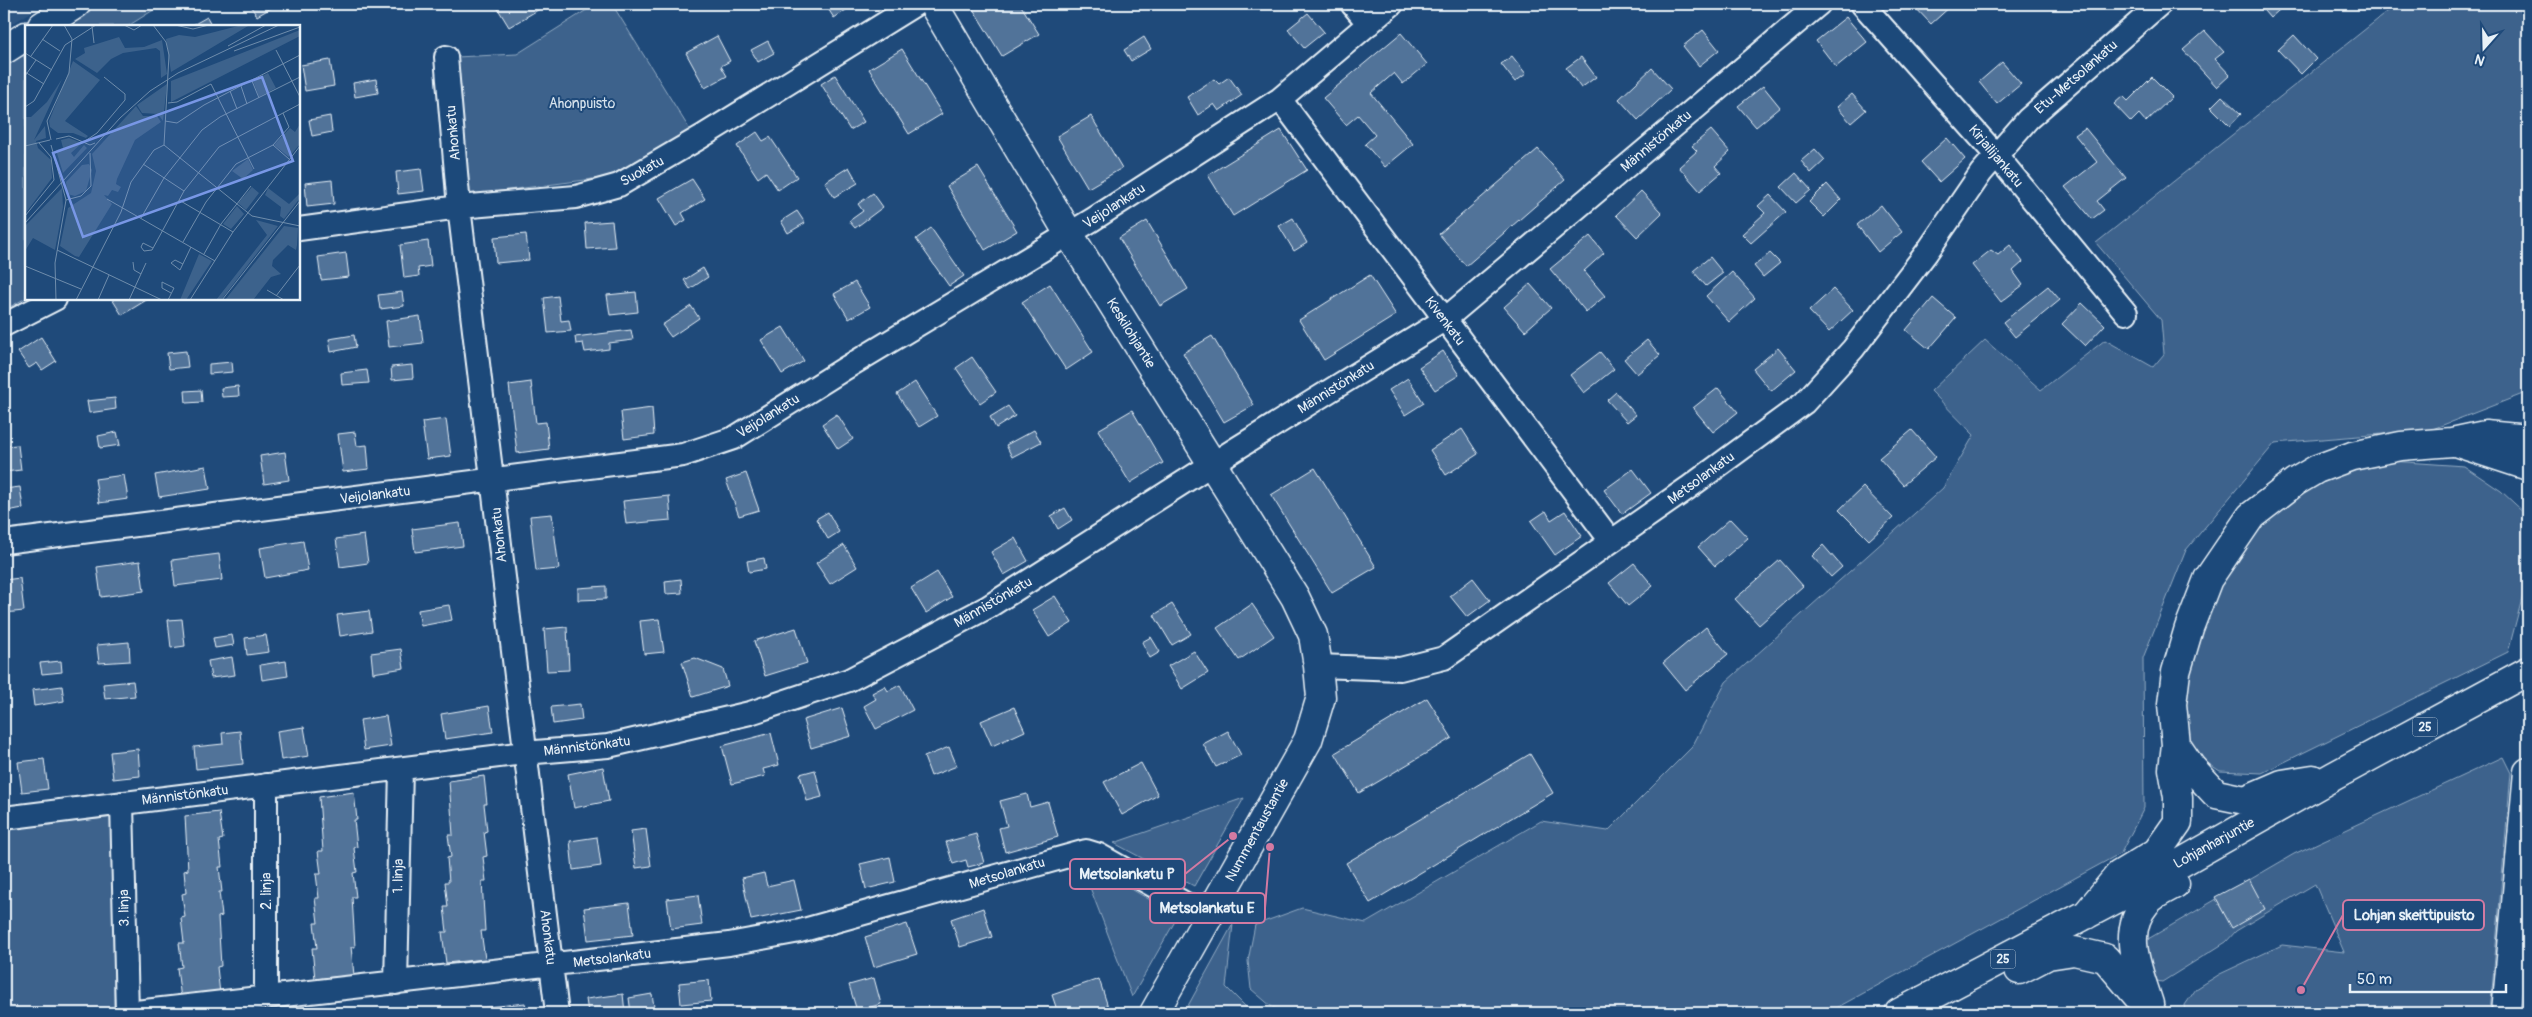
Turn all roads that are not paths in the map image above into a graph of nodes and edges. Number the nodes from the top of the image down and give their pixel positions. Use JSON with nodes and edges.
{"nodes":[{"id":1,"x":76,"y":4,"type":"edge"},
{"id":2,"x":916,"y":4,"type":"edge"},
{"id":3,"x":932,"y":4,"type":"edge"},
{"id":4,"x":1352,"y":4,"type":"edge"},
{"id":5,"x":1392,"y":4,"type":"edge"},
{"id":6,"x":1819,"y":4,"type":"edge"},
{"id":7,"x":1862,"y":4,"type":"edge"},
{"id":8,"x":2160,"y":4,"type":"edge"},
{"id":9,"x":1369,"y":24,"type":"junction"},
{"id":10,"x":44,"y":25,"type":"edge"},
{"id":11,"x":25,"y":37,"type":"edge"},
{"id":12,"x":4,"y":50,"type":"edge"},
{"id":13,"x":446,"y":57,"type":"dead end"},
{"id":14,"x":1280,"y":99,"type":"junction"},
{"id":15,"x":1996,"y":155,"type":"junction"},
{"id":16,"x":459,"y":207,"type":"junction"},
{"id":17,"x":300,"y":229,"type":"edge"},
{"id":18,"x":1069,"y":234,"type":"junction"},
{"id":19,"x":53,"y":300,"type":"edge"},
{"id":20,"x":2126,"y":313,"type":"dead end"},
{"id":21,"x":1444,"y":320,"type":"junction"},
{"id":22,"x":4,"y":325,"type":"edge"},
{"id":23,"x":2528,"y":439,"type":"edge"},
{"id":24,"x":2452,"y":442,"type":"junction"},
{"id":25,"x":1213,"y":463,"type":"junction"},
{"id":26,"x":2528,"y":466,"type":"edge"},
{"id":27,"x":493,"y":480,"type":"junction"},
{"id":28,"x":1611,"y":541,"type":"junction"},
{"id":29,"x":4,"y":542,"type":"edge"},
{"id":30,"x":1318,"y":666,"type":"junction"},
{"id":31,"x":2522,"y":675,"type":"edge"},
{"id":32,"x":2176,"y":745,"type":"junction"},
{"id":33,"x":524,"y":753,"type":"junction"},
{"id":34,"x":401,"y":769,"type":"junction"},
{"id":35,"x":2528,"y":772,"type":"edge"},
{"id":36,"x":2334,"y":776,"type":"junction"},
{"id":37,"x":266,"y":785,"type":"junction"},
{"id":38,"x":122,"y":803,"type":"junction"},
{"id":39,"x":4,"y":818,"type":"edge"},
{"id":40,"x":2224,"y":838,"type":"junction"},
{"id":41,"x":2086,"y":915,"type":"junction"},
{"id":42,"x":1209,"y":918,"type":"junction"},
{"id":43,"x":552,"y":965,"type":"junction"},
{"id":44,"x":396,"y":983,"type":"junction"},
{"id":45,"x":266,"y":998,"type":"junction"},
{"id":46,"x":1910,"y":1008,"type":"edge"},
{"id":47,"x":127,"y":1013,"type":"edge"},
{"id":48,"x":557,"y":1013,"type":"edge"},
{"id":49,"x":1154,"y":1013,"type":"edge"},
{"id":50,"x":2151,"y":1013,"type":"edge"},
{"id":51,"x":2506,"y":1013,"type":"edge"}],
"edges":[{"from":1,"to":10,"type":"main road"},
{"from":2,"to":16,"type":"street","name":"Suokatu"},
{"from":3,"to":18,"type":"main road","name":"Keskilohjantie"},
{"from":4,"to":9,"type":"street"},
{"from":5,"to":9,"type":"street","name":"Veijolankatu"},
{"from":6,"to":21,"type":"street","name":"Männistönkatu"},
{"from":7,"to":15,"type":"street","name":"Kirjailijankatu"},
{"from":8,"to":15,"type":"street","name":"Etu-Metsolankatu"},
{"from":9,"to":14,"type":"street","name":"Veijolankatu"},
{"from":11,"to":12,"type":"main road"},
{"from":13,"to":16,"type":"street","name":"Ahonkatu"},
{"from":14,"to":18,"type":"street","name":"Veijolankatu"},
{"from":14,"to":21,"type":"street","name":"Kivenkatu"},
{"from":15,"to":20,"type":"street","name":"Kirjailijankatu"},
{"from":15,"to":28,"type":"street","name":"Metsolankatu"},
{"from":16,"to":17,"type":"street","name":"Suokatu"},
{"from":16,"to":27,"type":"street","name":"Ahonkatu"},
{"from":18,"to":25,"type":"main road","name":"Keskilohjantie"},
{"from":18,"to":27,"type":"street","name":"Veijolankatu"},
{"from":19,"to":22,"type":"street"},
{"from":21,"to":25,"type":"street","name":"Männistönkatu"},
{"from":21,"to":28,"type":"street","name":"Kivenkatu"},
{"from":23,"to":24,"type":"main road"},
{"from":24,"to":26,"type":"main road"},
{"from":24,"to":32,"type":"main road"},
{"from":25,"to":30,"type":"main road","name":"Keskilohjantie"},
{"from":25,"to":33,"type":"street","name":"Männistönkatu"},
{"from":27,"to":29,"type":"street","name":"Veijolankatu"},
{"from":27,"to":33,"type":"street","name":"Ahonkatu"},
{"from":28,"to":30,"type":"street","name":"Metsolankatu"},
{"from":30,"to":42,"type":"main road","name":"Nummentaustantie"},
{"from":31,"to":36,"type":"main road","name":"Lohjanharjuntie","number":"25"},
{"from":32,"to":36,"type":"main road"},
{"from":32,"to":41,"type":"main road"},
{"from":33,"to":34,"type":"street","name":"Männistönkatu"},
{"from":33,"to":43,"type":"street","name":"Ahonkatu"},
{"from":34,"to":37,"type":"street","name":"Männistönkatu"},
{"from":34,"to":44,"type":"street","name":"1. linja"},
{"from":35,"to":51,"type":"main road"},
{"from":36,"to":40,"type":"main road","name":"Lohjanharjuntie","number":"25"},
{"from":37,"to":38,"type":"street","name":"Männistönkatu"},
{"from":37,"to":45,"type":"street","name":"2. linja"},
{"from":38,"to":39,"type":"street","name":"Männistönkatu"},
{"from":38,"to":47,"type":"street","name":"3. linja"},
{"from":40,"to":41,"type":"main road","name":"Lohjanharjuntie","number":"25"},
{"from":40,"to":50,"type":"main road"},
{"from":41,"to":46,"type":"main road","name":"Lohjanharjuntie","number":"25"},
{"from":42,"to":43,"type":"street","name":"Metsolankatu"},
{"from":42,"to":49,"type":"main road","name":"Nummentaustantie"},
{"from":43,"to":44,"type":"street","name":"Metsolankatu"},
{"from":43,"to":48,"type":"street","name":"Ahonkatu"},
{"from":44,"to":45,"type":"street","name":"Metsolankatu"},
{"from":45,"to":47,"type":"street","name":"Metsolankatu"},
{"from":46,"to":50,"type":"main road"}]}
